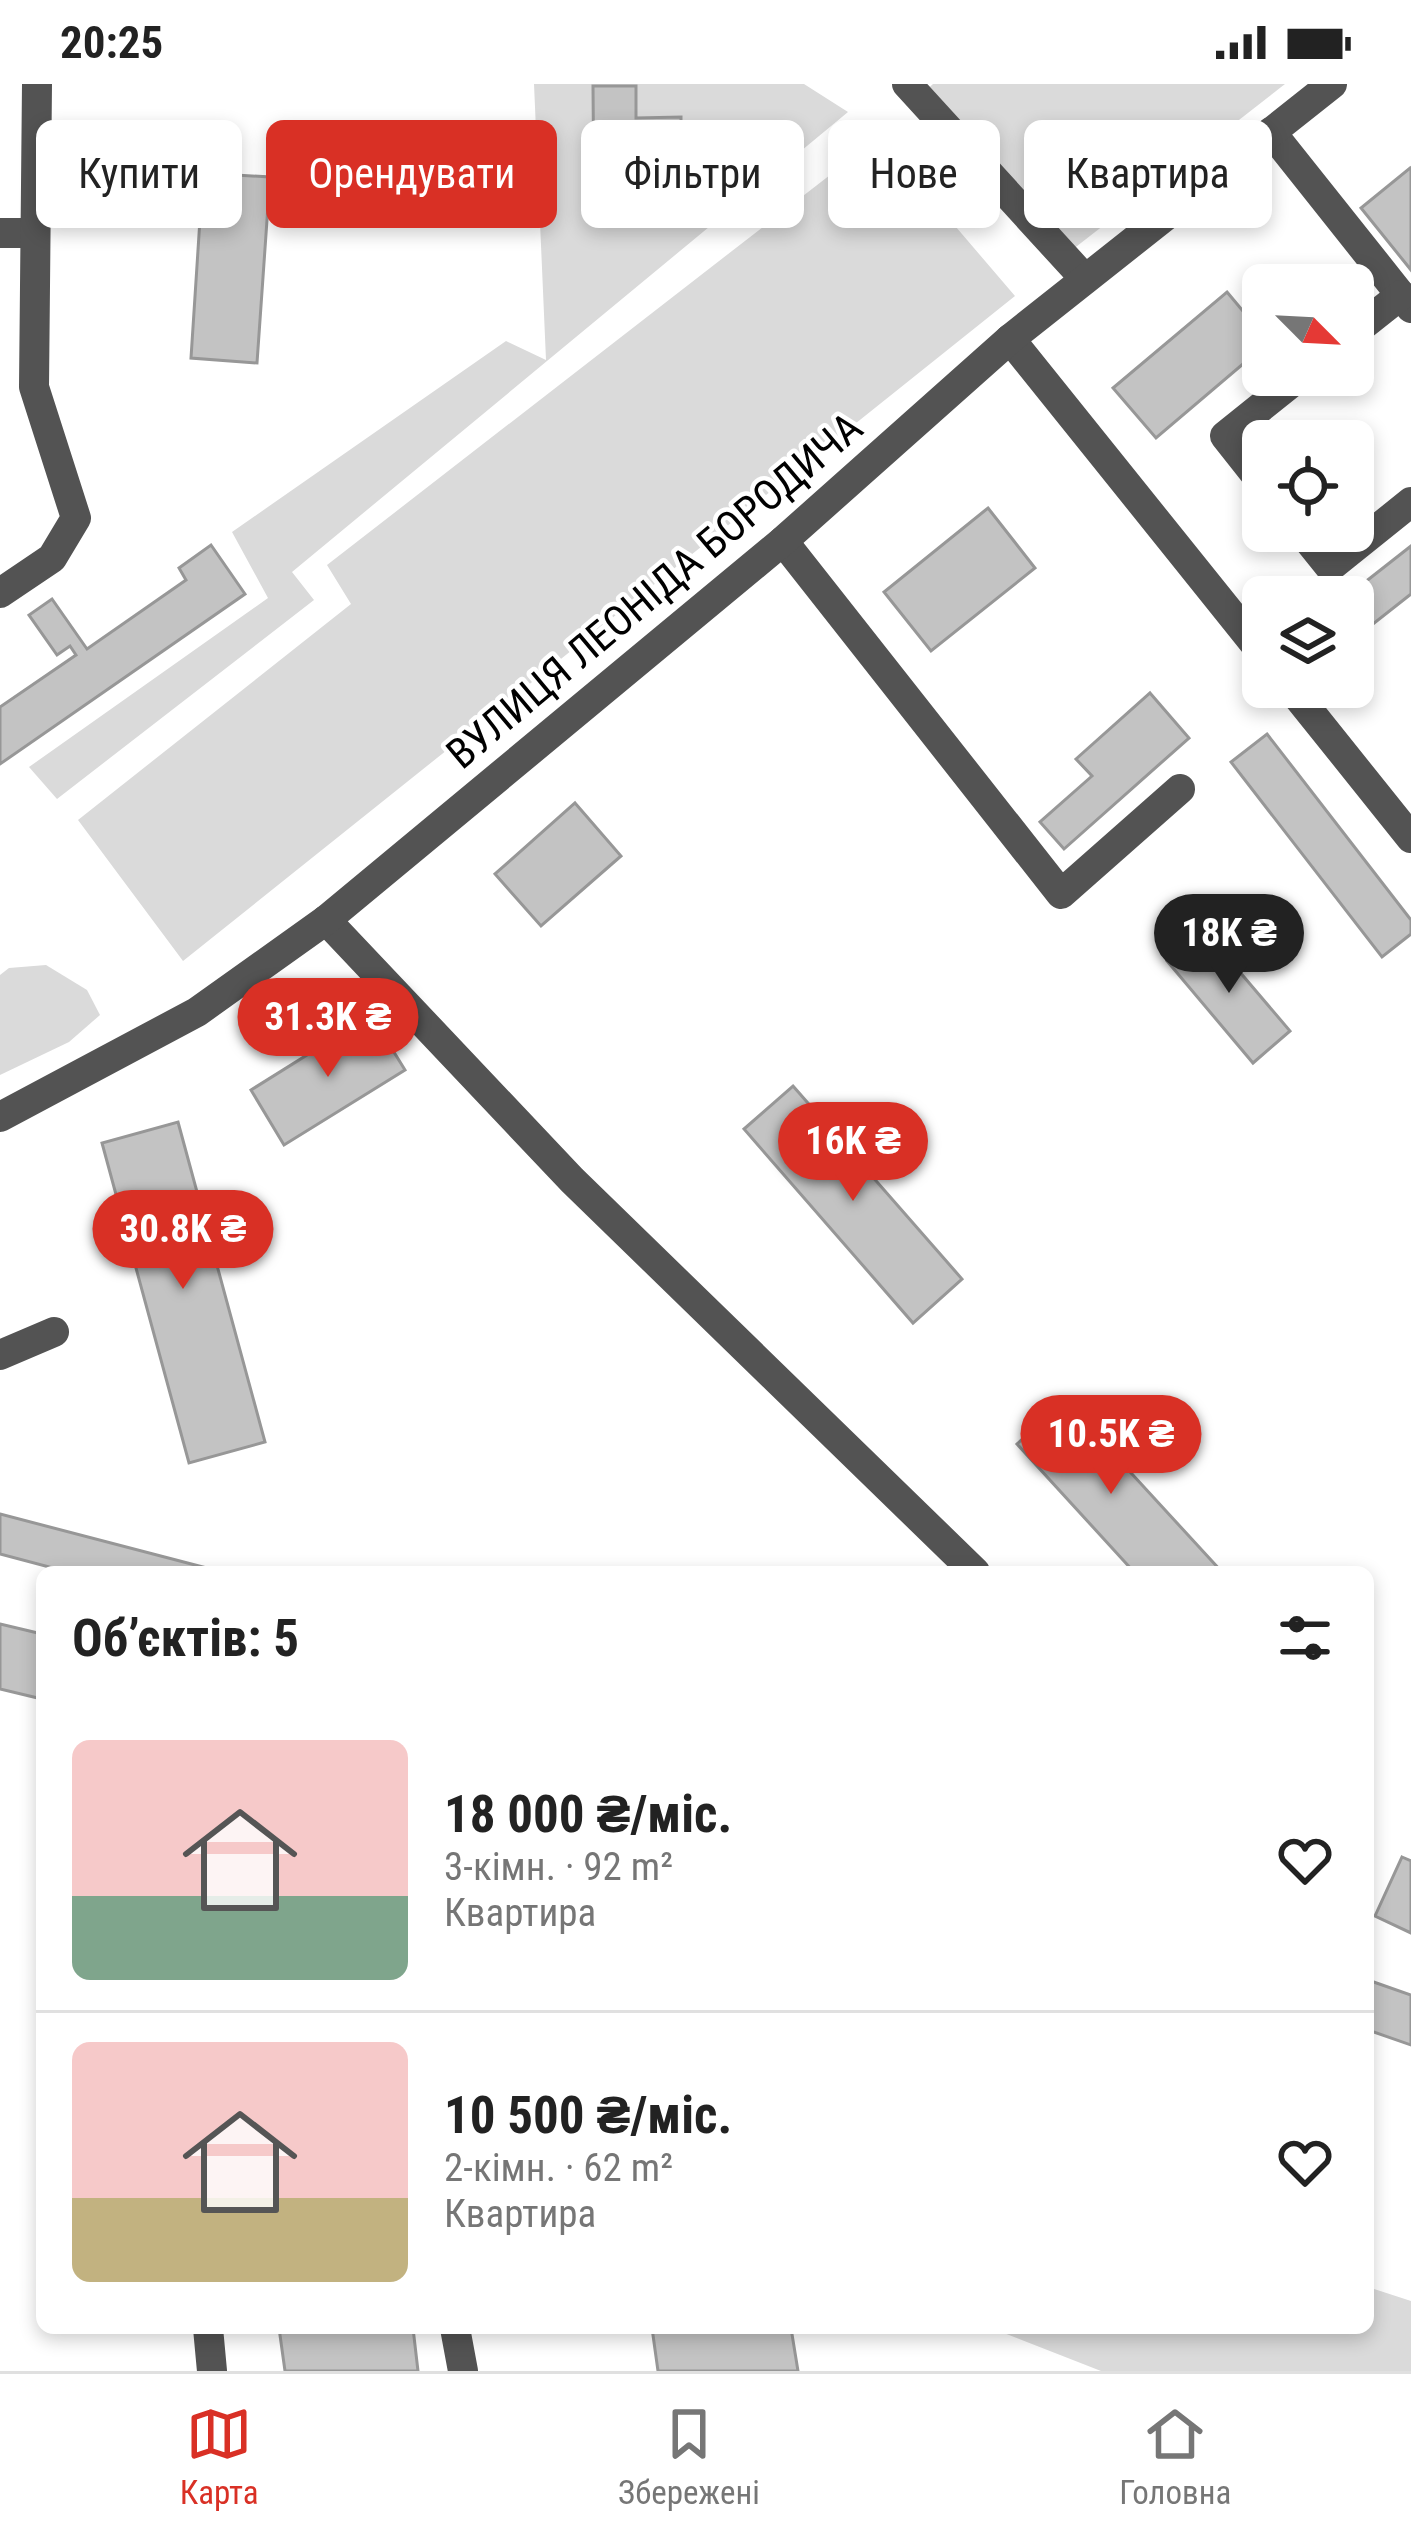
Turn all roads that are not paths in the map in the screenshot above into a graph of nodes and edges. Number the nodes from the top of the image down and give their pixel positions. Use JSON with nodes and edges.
{"nodes":[{"id":1,"x":37,"y":84,"type":"edge"},
{"id":2,"x":908,"y":84,"type":"edge"},
{"id":3,"x":1332,"y":84,"type":"edge"},
{"id":4,"x":1272,"y":131,"type":"edge"},
{"id":5,"x":1272,"y":133,"type":"edge"},
{"id":6,"x":1150,"y":228,"type":"edge"},
{"id":7,"x":0,"y":233,"type":"edge"},
{"id":8,"x":35,"y":233,"type":"junction"},
{"id":9,"x":1085,"y":279,"type":"junction"},
{"id":10,"x":1406,"y":301,"type":"edge"},
{"id":11,"x":1374,"y":320,"type":"edge"},
{"id":12,"x":1010,"y":339,"type":"junction"},
{"id":13,"x":1274,"y":396,"type":"edge"},
{"id":14,"x":1245,"y":420,"type":"edge"},
{"id":15,"x":1242,"y":422,"type":"edge"},
{"id":16,"x":1242,"y":457,"type":"edge"},
{"id":17,"x":1411,"y":502,"type":"edge"},
{"id":18,"x":1374,"y":532,"type":"edge"},
{"id":19,"x":783,"y":542,"type":"junction"},
{"id":20,"x":1318,"y":552,"type":"edge"},
{"id":21,"x":1349,"y":552,"type":"edge"},
{"id":22,"x":0,"y":593,"type":"edge"},
{"id":23,"x":1242,"y":628,"type":"edge"},
{"id":24,"x":1307,"y":708,"type":"edge"},
{"id":25,"x":1180,"y":789,"type":"dead end"},
{"id":26,"x":1411,"y":838,"type":"edge"},
{"id":27,"x":326,"y":920,"type":"junction"},
{"id":28,"x":0,"y":1117,"type":"edge"},
{"id":29,"x":54,"y":1332,"type":"dead end"},
{"id":30,"x":0,"y":1355,"type":"edge"},
{"id":31,"x":969,"y":1566,"type":"edge"},
{"id":32,"x":209,"y":2334,"type":"edge"},
{"id":33,"x":456,"y":2334,"type":"edge"},
{"id":34,"x":212,"y":2371,"type":"edge"},
{"id":35,"x":463,"y":2371,"type":"edge"}],
"edges":[{"from":1,"to":8,"type":"street"},
{"from":2,"to":9,"type":"street"},
{"from":3,"to":4,"type":"street","name":"ВУЛИЦЯ ЛЕОНІДА БОРОДИЧА"},
{"from":5,"to":10,"type":"street"},
{"from":6,"to":9,"type":"street","name":"ВУЛИЦЯ ЛЕОНІДА БОРОДИЧА"},
{"from":7,"to":8,"type":"street"},
{"from":8,"to":22,"type":"street"},
{"from":9,"to":12,"type":"street","name":"ВУЛИЦЯ ЛЕОНІДА БОРОДИЧА"},
{"from":10,"to":11,"type":"street"},
{"from":12,"to":19,"type":"street","name":"ВУЛИЦЯ ЛЕОНІДА БОРОДИЧА"},
{"from":12,"to":23,"type":"street"},
{"from":13,"to":14,"type":"street"},
{"from":15,"to":16,"type":"street"},
{"from":17,"to":18,"type":"street"},
{"from":19,"to":25,"type":"street"},
{"from":19,"to":27,"type":"street","name":"ВУЛИЦЯ ЛЕОНІДА БОРОДИЧА"},
{"from":20,"to":21,"type":"street"},
{"from":24,"to":26,"type":"street"},
{"from":27,"to":28,"type":"street","name":"ВУЛИЦЯ ЛЕОНІДА БОРОДИЧА"},
{"from":27,"to":31,"type":"street"},
{"from":29,"to":30,"type":"street"},
{"from":32,"to":34,"type":"street"},
{"from":33,"to":35,"type":"street"}]}
